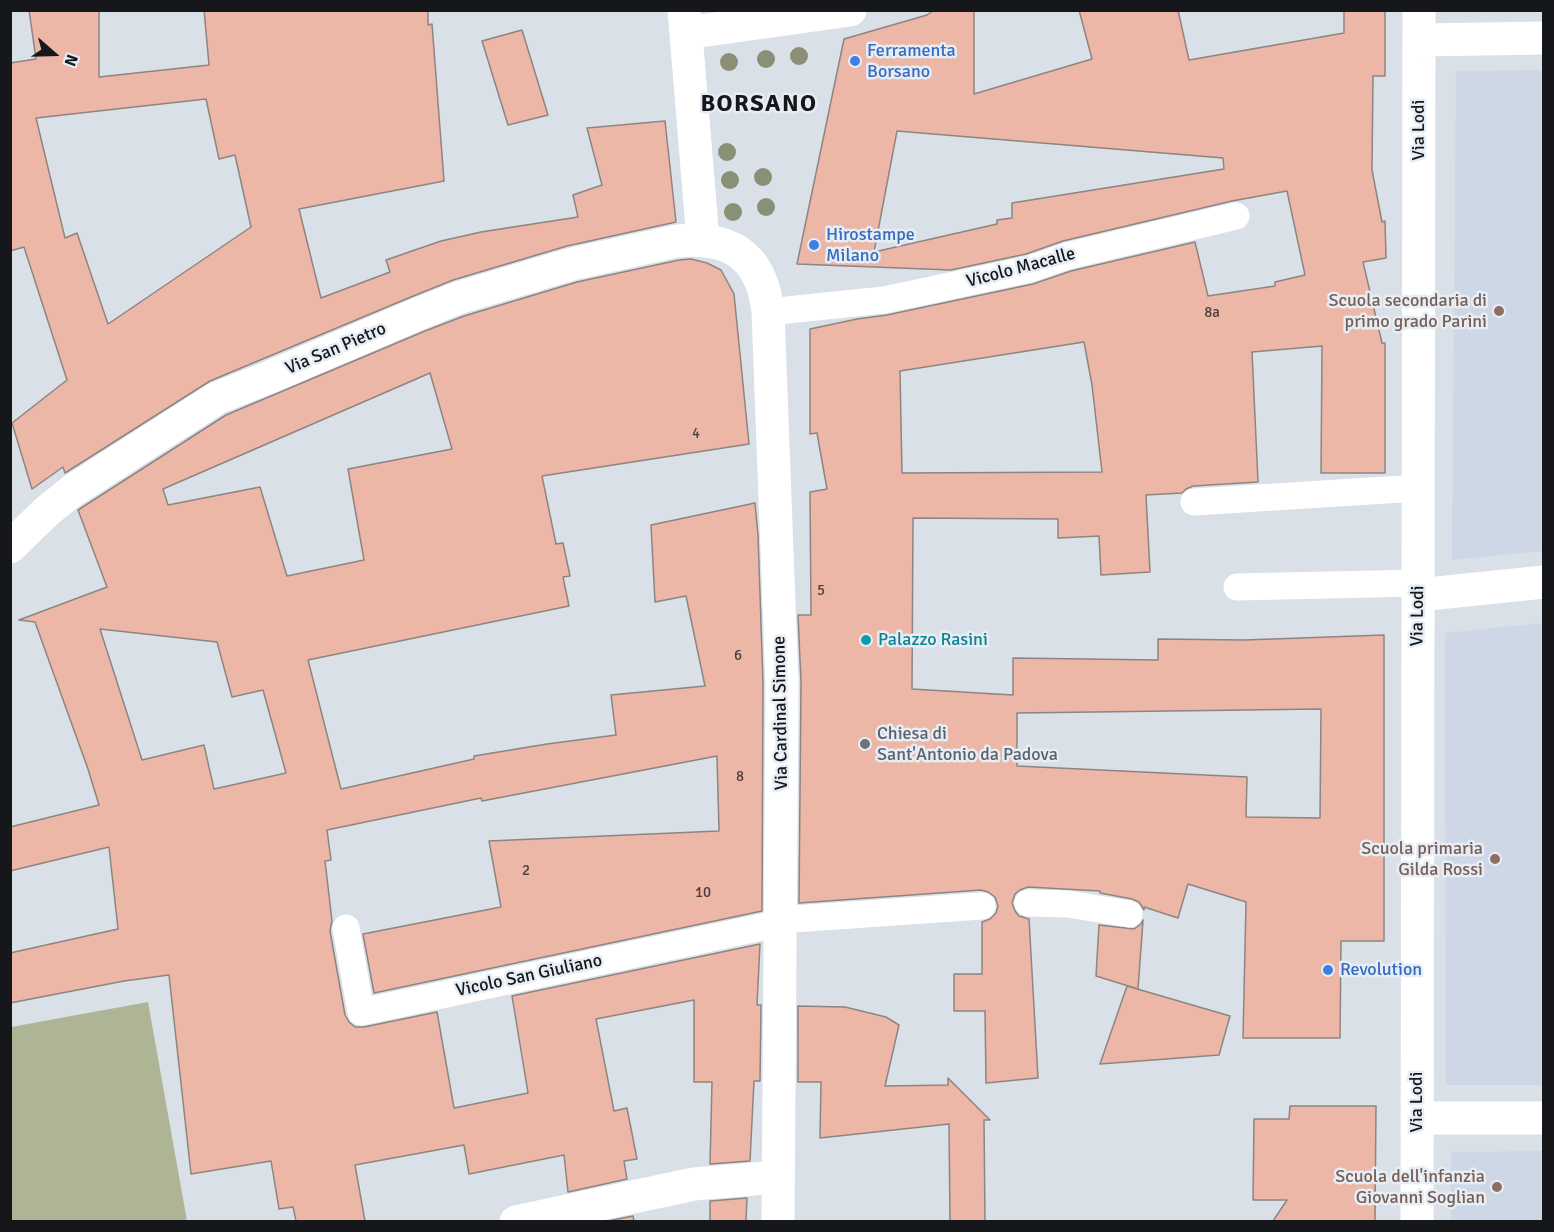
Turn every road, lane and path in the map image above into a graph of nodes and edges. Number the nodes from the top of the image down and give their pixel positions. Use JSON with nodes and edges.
{"nodes":[{"id":1,"x":850,"y":10,"type":"edge"},
{"id":2,"x":685,"y":22,"type":"edge"},
{"id":3,"x":1419,"y":25,"type":"edge"},
{"id":4,"x":1544,"y":38,"type":"edge"},
{"id":5,"x":1236,"y":216,"type":"dead end"},
{"id":6,"x":703,"y":240,"type":"junction"},
{"id":7,"x":768,"y":312,"type":"junction"},
{"id":8,"x":1419,"y":488,"type":"junction"},
{"id":9,"x":1194,"y":502,"type":"dead end"},
{"id":10,"x":10,"y":547,"type":"edge"},
{"id":11,"x":1544,"y":582,"type":"edge"},
{"id":12,"x":1237,"y":587,"type":"dead end"},
{"id":13,"x":1418,"y":589,"type":"junction"},
{"id":14,"x":1028,"y":903,"type":"dead end"},
{"id":15,"x":981,"y":906,"type":"dead end"},
{"id":16,"x":1129,"y":914,"type":"dead end"},
{"id":17,"x":781,"y":923,"type":"junction"},
{"id":18,"x":346,"y":928,"type":"dead end"},
{"id":19,"x":1418,"y":1118,"type":"junction"},
{"id":20,"x":1544,"y":1118,"type":"edge"},
{"id":21,"x":778,"y":1177,"type":"junction"},
{"id":22,"x":516,"y":1221,"type":"edge"},
{"id":23,"x":778,"y":1221,"type":"edge"},
{"id":24,"x":1417,"y":1221,"type":"edge"}],
"edges":[{"from":1,"to":2,"type":"street"},
{"from":2,"to":6,"type":"street"},
{"from":3,"to":4,"type":"street"},
{"from":3,"to":8,"type":"street","name":"Via Lodi"},
{"from":5,"to":7,"type":"lane","name":"Vicolo Macalle"},
{"from":6,"to":7,"type":"street","name":"Via Cardinal Simone"},
{"from":6,"to":10,"type":"street","name":"Via San Pietro"},
{"from":7,"to":17,"type":"street","name":"Via Cardinal Simone"},
{"from":8,"to":9,"type":"lane"},
{"from":8,"to":13,"type":"street","name":"Via Lodi"},
{"from":11,"to":13,"type":"street"},
{"from":12,"to":13,"type":"lane"},
{"from":13,"to":19,"type":"street","name":"Via Lodi"},
{"from":14,"to":16,"type":"lane"},
{"from":15,"to":17,"type":"lane"},
{"from":17,"to":18,"type":"lane","name":"Vicolo San Giuliano"},
{"from":17,"to":21,"type":"street","name":"Via Cardinal Simone"},
{"from":19,"to":20,"type":"street"},
{"from":19,"to":24,"type":"street","name":"Via Lodi"},
{"from":21,"to":22,"type":"street"},
{"from":21,"to":23,"type":"street","name":"Via Cardinal Simone"}]}
